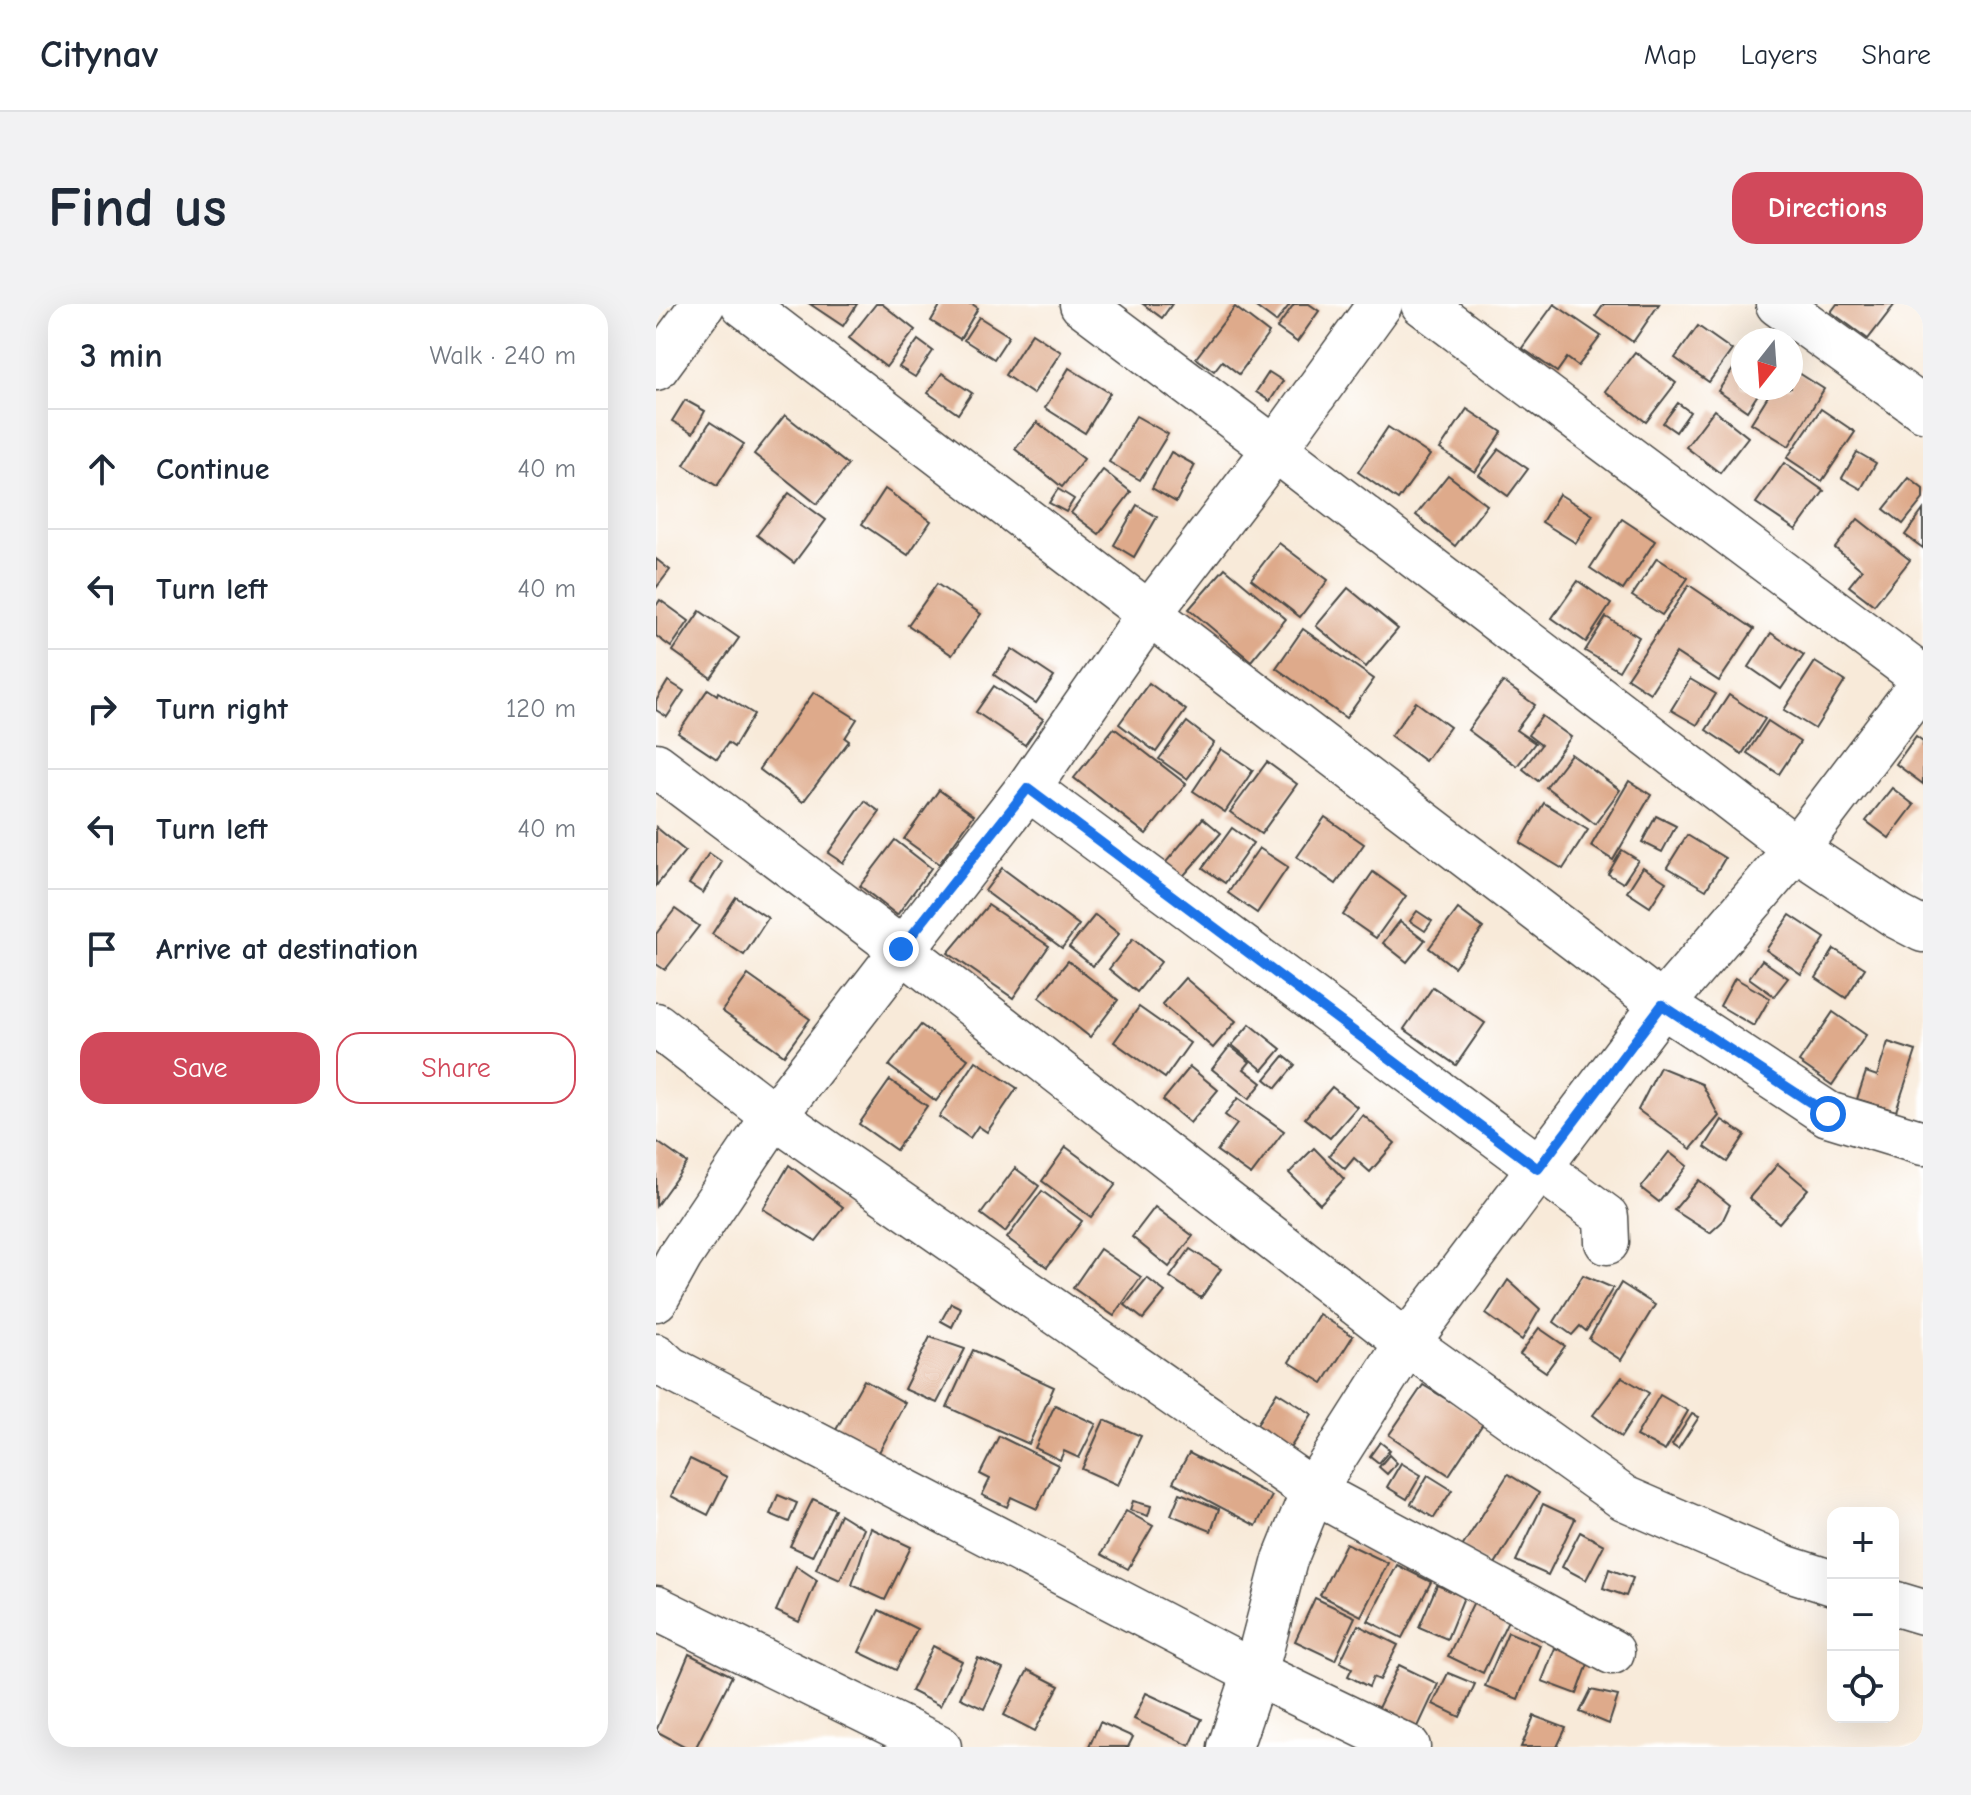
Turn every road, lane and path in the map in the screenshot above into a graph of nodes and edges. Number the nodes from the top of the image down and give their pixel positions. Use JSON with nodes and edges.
{"nodes":[{"id":1,"x":703,"y":304,"type":"edge"},
{"id":2,"x":743,"y":304,"type":"edge"},
{"id":3,"x":1082,"y":304,"type":"edge"},
{"id":4,"x":1380,"y":304,"type":"edge"},
{"id":5,"x":1423,"y":304,"type":"edge"},
{"id":6,"x":1778,"y":304,"type":"edge"},
{"id":7,"x":656,"y":368,"type":"edge"},
{"id":8,"x":1923,"y":409,"type":"edge"},
{"id":9,"x":1275,"y":449,"type":"junction"},
{"id":10,"x":1149,"y":614,"type":"junction"},
{"id":11,"x":1923,"y":680,"type":"edge"},
{"id":12,"x":656,"y":765,"type":"edge"},
{"id":13,"x":1028,"y":788,"type":"junction"},
{"id":14,"x":1796,"y":849,"type":"junction"},
{"id":15,"x":1923,"y":930,"type":"edge"},
{"id":16,"x":901,"y":949,"type":"junction"},
{"id":17,"x":1662,"y":1005,"type":"junction"},
{"id":18,"x":656,"y":1025,"type":"edge"},
{"id":19,"x":774,"y":1116,"type":"junction"},
{"id":20,"x":1923,"y":1143,"type":"edge"},
{"id":21,"x":1538,"y":1169,"type":"junction"},
{"id":22,"x":1607,"y":1242,"type":"dead end"},
{"id":23,"x":668,"y":1249,"type":"edge"},
{"id":24,"x":656,"y":1299,"type":"edge"},
{"id":25,"x":1407,"y":1343,"type":"junction"},
{"id":26,"x":656,"y":1356,"type":"edge"},
{"id":27,"x":1313,"y":1491,"type":"junction"},
{"id":28,"x":1827,"y":1581,"type":"edge"},
{"id":29,"x":1899,"y":1605,"type":"edge"},
{"id":30,"x":656,"y":1608,"type":"edge"},
{"id":31,"x":1923,"y":1612,"type":"edge"},
{"id":32,"x":1612,"y":1652,"type":"dead end"},
{"id":33,"x":1255,"y":1673,"type":"junction"},
{"id":34,"x":939,"y":1747,"type":"edge"},
{"id":35,"x":1230,"y":1747,"type":"edge"},
{"id":36,"x":1408,"y":1747,"type":"edge"}],
"edges":[{"from":1,"to":7,"type":"street"},
{"from":2,"to":10,"type":"street"},
{"from":3,"to":9,"type":"street"},
{"from":4,"to":9,"type":"street"},
{"from":5,"to":11,"type":"street"},
{"from":6,"to":8,"type":"street"},
{"from":9,"to":10,"type":"street"},
{"from":9,"to":14,"type":"street"},
{"from":10,"to":13,"type":"street"},
{"from":10,"to":17,"type":"street"},
{"from":11,"to":14,"type":"street"},
{"from":12,"to":16,"type":"street"},
{"from":13,"to":16,"type":"street"},
{"from":13,"to":21,"type":"street"},
{"from":14,"to":15,"type":"street"},
{"from":14,"to":17,"type":"street"},
{"from":16,"to":19,"type":"street"},
{"from":16,"to":25,"type":"street"},
{"from":17,"to":20,"type":"street"},
{"from":17,"to":21,"type":"street"},
{"from":18,"to":19,"type":"street"},
{"from":19,"to":23,"type":"street"},
{"from":19,"to":27,"type":"street"},
{"from":21,"to":22,"type":"street"},
{"from":21,"to":25,"type":"street"},
{"from":23,"to":24,"type":"street"},
{"from":25,"to":27,"type":"street"},
{"from":25,"to":28,"type":"street"},
{"from":26,"to":33,"type":"street"},
{"from":27,"to":32,"type":"street"},
{"from":27,"to":33,"type":"street"},
{"from":29,"to":31,"type":"street"},
{"from":30,"to":34,"type":"street"},
{"from":33,"to":35,"type":"street"},
{"from":33,"to":36,"type":"street"}]}
